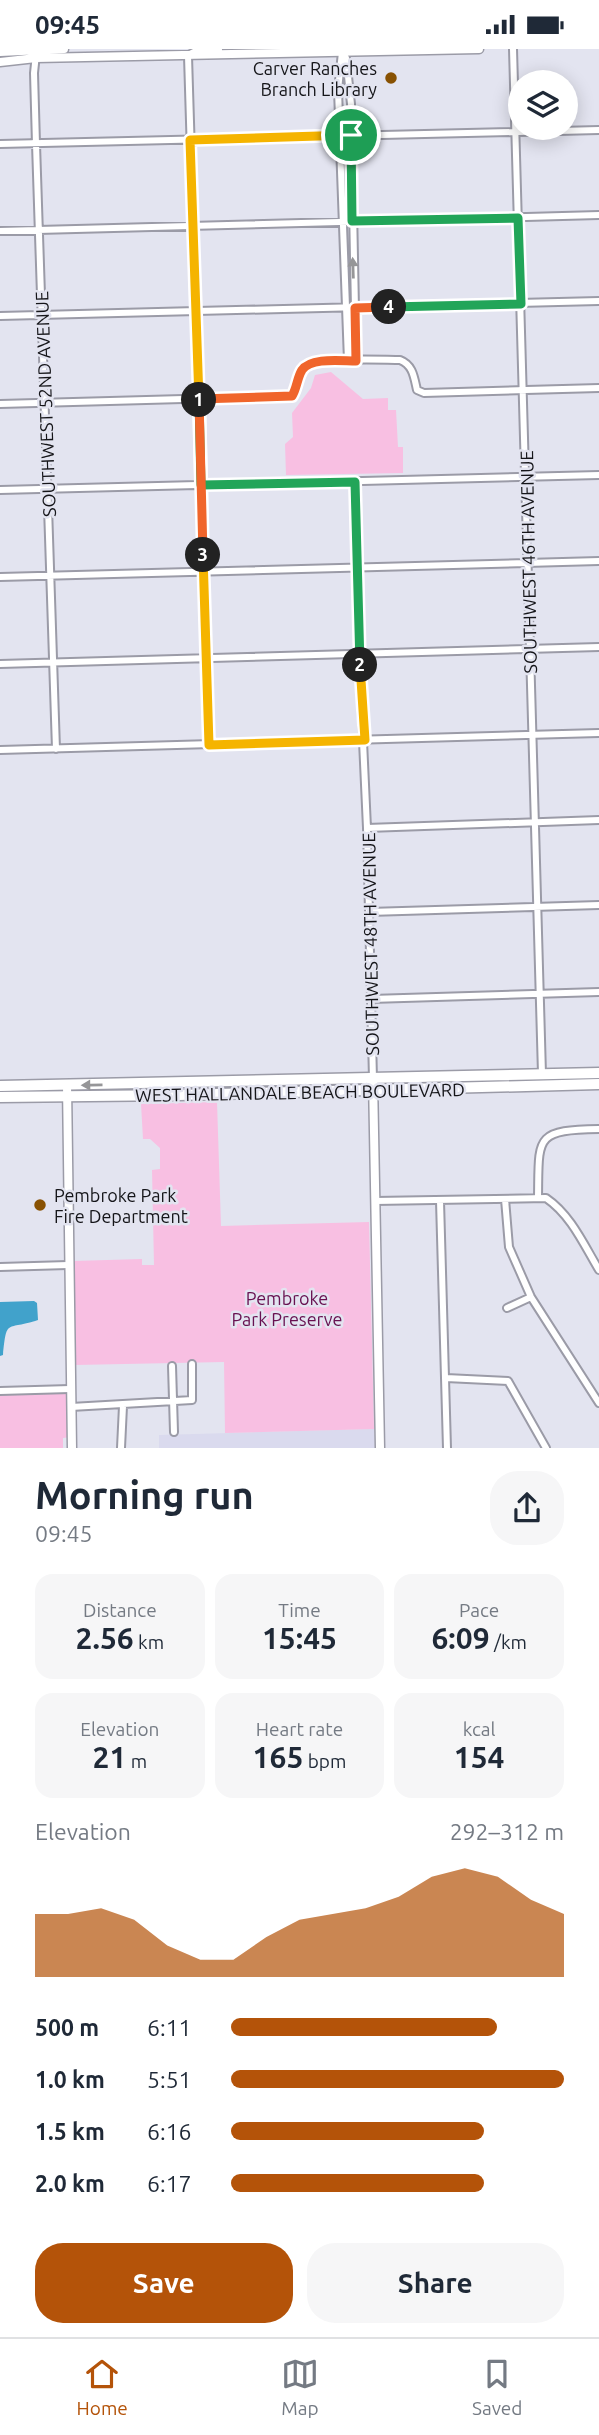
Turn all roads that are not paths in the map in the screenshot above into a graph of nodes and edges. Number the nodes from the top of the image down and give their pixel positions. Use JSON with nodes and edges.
{"nodes":[{"id":1,"x":64,"y":49,"type":"edge"},
{"id":2,"x":175,"y":49,"type":"edge"},
{"id":3,"x":218,"y":49,"type":"edge"},
{"id":4,"x":479,"y":49,"type":"edge"},
{"id":5,"x":513,"y":49,"type":"edge"},
{"id":6,"x":342,"y":50,"type":"edge"},
{"id":7,"x":422,"y":50,"type":"edge"},
{"id":8,"x":36,"y":52,"type":"edge"},
{"id":9,"x":0,"y":53,"type":"edge"},
{"id":10,"x":188,"y":56,"type":"junction"},
{"id":11,"x":129,"y":57,"type":"junction"},
{"id":12,"x":0,"y":62,"type":"edge"},
{"id":13,"x":514,"y":70,"type":"edge"},
{"id":14,"x":599,"y":130,"type":"edge"},
{"id":15,"x":578,"y":131,"type":"edge"},
{"id":16,"x":508,"y":132,"type":"edge"},
{"id":17,"x":351,"y":135,"type":"junction"},
{"id":18,"x":340,"y":136,"type":"junction"},
{"id":19,"x":190,"y":140,"type":"junction"},
{"id":20,"x":516,"y":140,"type":"edge"},
{"id":21,"x":36,"y":143,"type":"junction"},
{"id":22,"x":0,"y":144,"type":"edge"},
{"id":23,"x":599,"y":215,"type":"edge"},
{"id":24,"x":518,"y":218,"type":"junction"},
{"id":25,"x":343,"y":221,"type":"junction"},
{"id":26,"x":352,"y":221,"type":"junction"},
{"id":27,"x":193,"y":226,"type":"junction"},
{"id":28,"x":0,"y":230,"type":"edge"},
{"id":29,"x":39,"y":230,"type":"junction"},
{"id":30,"x":599,"y":301,"type":"edge"},
{"id":31,"x":521,"y":304,"type":"junction"},
{"id":32,"x":345,"y":308,"type":"junction"},
{"id":33,"x":355,"y":308,"type":"junction"},
{"id":34,"x":196,"y":312,"type":"junction"},
{"id":35,"x":0,"y":316,"type":"edge"},
{"id":36,"x":42,"y":316,"type":"junction"},
{"id":37,"x":352,"y":361,"type":"junction"},
{"id":38,"x":599,"y":388,"type":"edge"},
{"id":39,"x":523,"y":391,"type":"junction"},
{"id":40,"x":199,"y":399,"type":"junction"},
{"id":41,"x":44,"y":403,"type":"junction"},
{"id":42,"x":0,"y":404,"type":"edge"},
{"id":43,"x":599,"y":475,"type":"edge"},
{"id":44,"x":527,"y":477,"type":"junction"},
{"id":45,"x":355,"y":482,"type":"junction"},
{"id":46,"x":201,"y":485,"type":"junction"},
{"id":47,"x":47,"y":489,"type":"junction"},
{"id":48,"x":0,"y":491,"type":"edge"},
{"id":49,"x":599,"y":561,"type":"edge"},
{"id":50,"x":528,"y":562,"type":"junction"},
{"id":51,"x":357,"y":567,"type":"junction"},
{"id":52,"x":204,"y":571,"type":"junction"},
{"id":53,"x":50,"y":576,"type":"junction"},
{"id":54,"x":0,"y":577,"type":"edge"},
{"id":55,"x":599,"y":647,"type":"edge"},
{"id":56,"x":530,"y":649,"type":"junction"},
{"id":57,"x":359,"y":654,"type":"junction"},
{"id":58,"x":206,"y":658,"type":"junction"},
{"id":59,"x":53,"y":662,"type":"junction"},
{"id":60,"x":0,"y":664,"type":"edge"},
{"id":61,"x":599,"y":733,"type":"edge"},
{"id":62,"x":533,"y":735,"type":"junction"},
{"id":63,"x":365,"y":740,"type":"junction"},
{"id":64,"x":209,"y":745,"type":"junction"},
{"id":65,"x":56,"y":749,"type":"junction"},
{"id":66,"x":0,"y":750,"type":"edge"},
{"id":67,"x":599,"y":820,"type":"edge"},
{"id":68,"x":535,"y":821,"type":"junction"},
{"id":69,"x":367,"y":828,"type":"junction"},
{"id":70,"x":599,"y":905,"type":"edge"},
{"id":71,"x":537,"y":907,"type":"junction"},
{"id":72,"x":369,"y":912,"type":"junction"},
{"id":73,"x":599,"y":992,"type":"edge"},
{"id":74,"x":540,"y":993,"type":"junction"},
{"id":75,"x":371,"y":999,"type":"junction"},
{"id":76,"x":599,"y":1077,"type":"edge"},
{"id":77,"x":543,"y":1080,"type":"junction"},
{"id":78,"x":160,"y":1084,"type":"junction"},
{"id":79,"x":373,"y":1084,"type":"junction"},
{"id":80,"x":0,"y":1086,"type":"edge"},
{"id":81,"x":67,"y":1091,"type":"junction"},
{"id":82,"x":179,"y":1095,"type":"junction"},
{"id":83,"x":0,"y":1097,"type":"edge"},
{"id":84,"x":599,"y":1129,"type":"edge"},
{"id":85,"x":538,"y":1197,"type":"junction"},
{"id":86,"x":505,"y":1199,"type":"junction"},
{"id":87,"x":375,"y":1201,"type":"junction"},
{"id":88,"x":440,"y":1201,"type":"junction"},
{"id":89,"x":68,"y":1265,"type":"junction"},
{"id":90,"x":0,"y":1267,"type":"edge"},
{"id":91,"x":599,"y":1271,"type":"edge"},
{"id":92,"x":531,"y":1297,"type":"junction"},
{"id":93,"x":507,"y":1308,"type":"dead end"},
{"id":94,"x":192,"y":1364,"type":"dead end"},
{"id":95,"x":172,"y":1366,"type":"dead end"},
{"id":96,"x":446,"y":1378,"type":"junction"},
{"id":97,"x":70,"y":1389,"type":"junction"},
{"id":98,"x":0,"y":1391,"type":"edge"},
{"id":99,"x":173,"y":1400,"type":"junction"},
{"id":100,"x":599,"y":1403,"type":"edge"},
{"id":101,"x":124,"y":1406,"type":"junction"},
{"id":102,"x":71,"y":1407,"type":"junction"},
{"id":103,"x":174,"y":1432,"type":"dead end"},
{"id":104,"x":72,"y":1448,"type":"edge"},
{"id":105,"x":121,"y":1448,"type":"edge"},
{"id":106,"x":380,"y":1448,"type":"edge"},
{"id":107,"x":447,"y":1448,"type":"edge"},
{"id":108,"x":546,"y":1448,"type":"edge"}],
"edges":[{"from":1,"to":8,"type":"street"},
{"from":2,"to":11,"type":"street"},
{"from":3,"to":10,"type":"street"},
{"from":4,"to":7,"type":"street"},
{"from":5,"to":13,"type":"street","name":"SOUTHWEST 46TH AVENUE"},
{"from":6,"to":7,"type":"street"},
{"from":6,"to":10,"type":"street"},
{"from":6,"to":17,"type":"street"},
{"from":6,"to":18,"type":"street"},
{"from":8,"to":9,"type":"street"},
{"from":8,"to":11,"type":"street"},
{"from":8,"to":12,"type":"street"},
{"from":8,"to":21,"type":"street","name":"SOUTHWEST 52ND AVENUE"},
{"from":10,"to":11,"type":"street"},
{"from":10,"to":19,"type":"street"},
{"from":14,"to":15,"type":"street"},
{"from":16,"to":17,"type":"street"},
{"from":17,"to":18,"type":"street"},
{"from":17,"to":26,"type":"street"},
{"from":18,"to":19,"type":"street"},
{"from":18,"to":25,"type":"street"},
{"from":19,"to":21,"type":"street"},
{"from":19,"to":27,"type":"street"},
{"from":20,"to":24,"type":"street","name":"SOUTHWEST 46TH AVENUE"},
{"from":21,"to":22,"type":"street"},
{"from":21,"to":29,"type":"street","name":"SOUTHWEST 52ND AVENUE"},
{"from":23,"to":24,"type":"street"},
{"from":24,"to":26,"type":"street"},
{"from":24,"to":31,"type":"street","name":"SOUTHWEST 46TH AVENUE"},
{"from":25,"to":26,"type":"street"},
{"from":25,"to":27,"type":"street"},
{"from":25,"to":32,"type":"street"},
{"from":33,"to":26,"type":"street","one_way":true},
{"from":27,"to":29,"type":"street"},
{"from":27,"to":34,"type":"street"},
{"from":28,"to":29,"type":"street"},
{"from":29,"to":36,"type":"street","name":"SOUTHWEST 52ND AVENUE"},
{"from":30,"to":31,"type":"street"},
{"from":31,"to":33,"type":"street"},
{"from":31,"to":39,"type":"street","name":"SOUTHWEST 46TH AVENUE"},
{"from":32,"to":33,"type":"street"},
{"from":32,"to":34,"type":"street"},
{"from":32,"to":37,"type":"street"},
{"from":33,"to":37,"type":"street"},
{"from":34,"to":36,"type":"street"},
{"from":34,"to":40,"type":"street"},
{"from":35,"to":36,"type":"street"},
{"from":36,"to":41,"type":"street","name":"SOUTHWEST 52ND AVENUE"},
{"from":37,"to":39,"type":"street"},
{"from":37,"to":40,"type":"street"},
{"from":38,"to":39,"type":"street"},
{"from":39,"to":44,"type":"street","name":"SOUTHWEST 46TH AVENUE"},
{"from":40,"to":41,"type":"street"},
{"from":40,"to":46,"type":"street"},
{"from":41,"to":42,"type":"street"},
{"from":41,"to":47,"type":"street","name":"SOUTHWEST 52ND AVENUE"},
{"from":43,"to":44,"type":"street"},
{"from":44,"to":45,"type":"street"},
{"from":44,"to":50,"type":"street","name":"SOUTHWEST 46TH AVENUE"},
{"from":45,"to":46,"type":"street"},
{"from":45,"to":51,"type":"street","name":"SOUTHWEST 48TH AVENUE"},
{"from":46,"to":47,"type":"street"},
{"from":46,"to":52,"type":"street"},
{"from":47,"to":48,"type":"street"},
{"from":47,"to":53,"type":"street","name":"SOUTHWEST 52ND AVENUE"},
{"from":49,"to":50,"type":"street"},
{"from":50,"to":51,"type":"street"},
{"from":50,"to":56,"type":"street","name":"SOUTHWEST 46TH AVENUE"},
{"from":51,"to":52,"type":"street"},
{"from":51,"to":57,"type":"street","name":"SOUTHWEST 48TH AVENUE"},
{"from":52,"to":53,"type":"street"},
{"from":52,"to":58,"type":"street"},
{"from":53,"to":54,"type":"street"},
{"from":53,"to":59,"type":"street","name":"SOUTHWEST 52ND AVENUE"},
{"from":55,"to":56,"type":"street"},
{"from":56,"to":57,"type":"street"},
{"from":56,"to":62,"type":"street","name":"SOUTHWEST 46TH AVENUE"},
{"from":57,"to":58,"type":"street"},
{"from":57,"to":63,"type":"street","name":"SOUTHWEST 48TH AVENUE"},
{"from":58,"to":59,"type":"street"},
{"from":58,"to":64,"type":"street"},
{"from":59,"to":60,"type":"street"},
{"from":59,"to":65,"type":"street","name":"SOUTHWEST 52ND AVENUE"},
{"from":61,"to":62,"type":"street"},
{"from":62,"to":63,"type":"street"},
{"from":62,"to":68,"type":"street","name":"SOUTHWEST 46TH AVENUE"},
{"from":63,"to":64,"type":"street"},
{"from":63,"to":69,"type":"street","name":"SOUTHWEST 48TH AVENUE"},
{"from":64,"to":65,"type":"street"},
{"from":65,"to":66,"type":"street"},
{"from":67,"to":68,"type":"street"},
{"from":68,"to":69,"type":"street"},
{"from":68,"to":71,"type":"street","name":"SOUTHWEST 46TH AVENUE"},
{"from":69,"to":72,"type":"street","name":"SOUTHWEST 48TH AVENUE"},
{"from":70,"to":71,"type":"street"},
{"from":71,"to":72,"type":"street"},
{"from":71,"to":74,"type":"street","name":"SOUTHWEST 46TH AVENUE"},
{"from":72,"to":75,"type":"street","name":"SOUTHWEST 48TH AVENUE"},
{"from":73,"to":74,"type":"street"},
{"from":74,"to":75,"type":"street"},
{"from":74,"to":77,"type":"street","name":"SOUTHWEST 46TH AVENUE"},
{"from":75,"to":79,"type":"street","name":"SOUTHWEST 48TH AVENUE"},
{"from":76,"to":77,"type":"main road","name":"WEST HALLANDALE BEACH BOULEVARD"},
{"from":77,"to":79,"type":"main road","name":"WEST HALLANDALE BEACH BOULEVARD"},
{"from":77,"to":79,"type":"main road","name":"WEST HALLANDALE BEACH BOULEVARD"},
{"from":78,"to":79,"type":"main road","name":"WEST HALLANDALE BEACH BOULEVARD"},
{"from":78,"to":81,"type":"main road","name":"WEST HALLANDALE BEACH BOULEVARD","one_way":true},
{"from":78,"to":82,"type":"main road"},
{"from":79,"to":82,"type":"main road","name":"WEST HALLANDALE BEACH BOULEVARD"},
{"from":79,"to":87,"type":"street","name":"SOUTHWEST 48TH AVENUE"},
{"from":80,"to":81,"type":"main road","name":"WEST HALLANDALE BEACH BOULEVARD"},
{"from":81,"to":82,"type":"main road","name":"WEST HALLANDALE BEACH BOULEVARD"},
{"from":81,"to":83,"type":"main road","name":"WEST HALLANDALE BEACH BOULEVARD"},
{"from":81,"to":89,"type":"street"},
{"from":84,"to":85,"type":"street"},
{"from":85,"to":86,"type":"street"},
{"from":85,"to":91,"type":"street"},
{"from":86,"to":88,"type":"street"},
{"from":86,"to":92,"type":"street"},
{"from":87,"to":88,"type":"street"},
{"from":87,"to":106,"type":"street","name":"SOUTHWEST 48TH AVENUE"},
{"from":88,"to":96,"type":"street"},
{"from":89,"to":90,"type":"street"},
{"from":89,"to":97,"type":"street"},
{"from":92,"to":93,"type":"street"},
{"from":92,"to":100,"type":"street"},
{"from":94,"to":99,"type":"street"},
{"from":95,"to":99,"type":"street"},
{"from":96,"to":107,"type":"street"},
{"from":96,"to":108,"type":"street"},
{"from":97,"to":98,"type":"street"},
{"from":97,"to":102,"type":"street"},
{"from":99,"to":101,"type":"street"},
{"from":99,"to":103,"type":"street"},
{"from":101,"to":102,"type":"street"},
{"from":101,"to":105,"type":"street"},
{"from":102,"to":104,"type":"street"}]}
